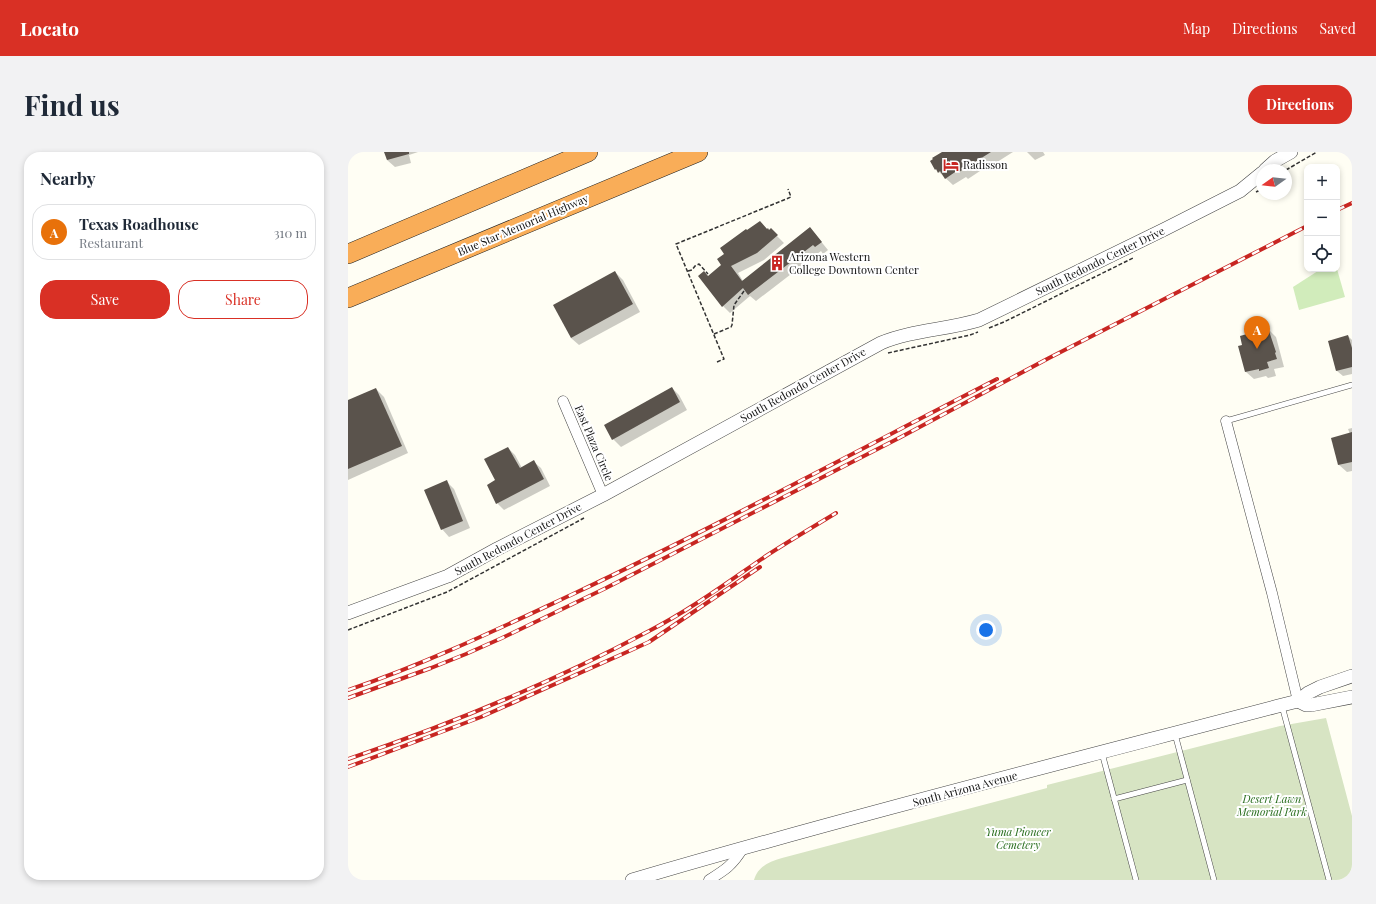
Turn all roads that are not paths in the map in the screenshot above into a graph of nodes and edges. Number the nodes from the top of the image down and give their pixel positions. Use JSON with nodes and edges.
{"nodes":[{"id":1,"x":588,"y":152,"type":"edge"},
{"id":2,"x":698,"y":152,"type":"edge"},
{"id":3,"x":1291,"y":152,"type":"edge"},
{"id":4,"x":1272,"y":164,"type":"edge"},
{"id":5,"x":1256,"y":178,"type":"edge"},
{"id":6,"x":349,"y":253,"type":"edge"},
{"id":7,"x":348,"y":298,"type":"edge"},
{"id":8,"x":1352,"y":385,"type":"edge"},
{"id":9,"x":563,"y":401,"type":"dead end"},
{"id":10,"x":1226,"y":421,"type":"joint"},
{"id":11,"x":603,"y":495,"type":"junction"},
{"id":12,"x":348,"y":613,"type":"edge"},
{"id":13,"x":1352,"y":676,"type":"edge"},
{"id":14,"x":1352,"y":697,"type":"edge"},
{"id":15,"x":1298,"y":701,"type":"junction"},
{"id":16,"x":1282,"y":705,"type":"junction"},
{"id":17,"x":1175,"y":733,"type":"junction"},
{"id":18,"x":1101,"y":752,"type":"junction"},
{"id":19,"x":1187,"y":780,"type":"junction"},
{"id":20,"x":1114,"y":799,"type":"junction"},
{"id":21,"x":743,"y":848,"type":"junction"},
{"id":22,"x":632,"y":880,"type":"edge"},
{"id":23,"x":709,"y":880,"type":"edge"},
{"id":24,"x":1136,"y":880,"type":"edge"},
{"id":25,"x":1214,"y":880,"type":"edge"},
{"id":26,"x":1329,"y":880,"type":"edge"}],
"edges":[{"from":1,"to":6,"type":"highway"},
{"from":2,"to":7,"type":"highway","name":"Blue Star Memorial Highway"},
{"from":3,"to":4,"type":"street"},
{"from":5,"to":11,"type":"street","name":"South Redondo Center Drive"},
{"from":8,"to":10,"type":"lane"},
{"from":9,"to":11,"type":"street","name":"East Plaza Circle"},
{"from":10,"to":15,"type":"street"},
{"from":11,"to":12,"type":"street","name":"South Redondo Center Drive"},
{"from":13,"to":15,"type":"street","name":"South Arizona Avenue"},
{"from":14,"to":15,"type":"street","name":"South Arizona Avenue"},
{"from":15,"to":16,"type":"street","name":"South Arizona Avenue"},
{"from":16,"to":17,"type":"street","name":"South Arizona Avenue"},
{"from":16,"to":26,"type":"lane"},
{"from":17,"to":18,"type":"street","name":"South Arizona Avenue"},
{"from":17,"to":19,"type":"lane"},
{"from":18,"to":20,"type":"lane"},
{"from":18,"to":21,"type":"street","name":"South Arizona Avenue"},
{"from":19,"to":20,"type":"lane"},
{"from":19,"to":25,"type":"lane"},
{"from":20,"to":24,"type":"lane"},
{"from":21,"to":22,"type":"street","name":"South Arizona Avenue"},
{"from":21,"to":23,"type":"street"}]}
